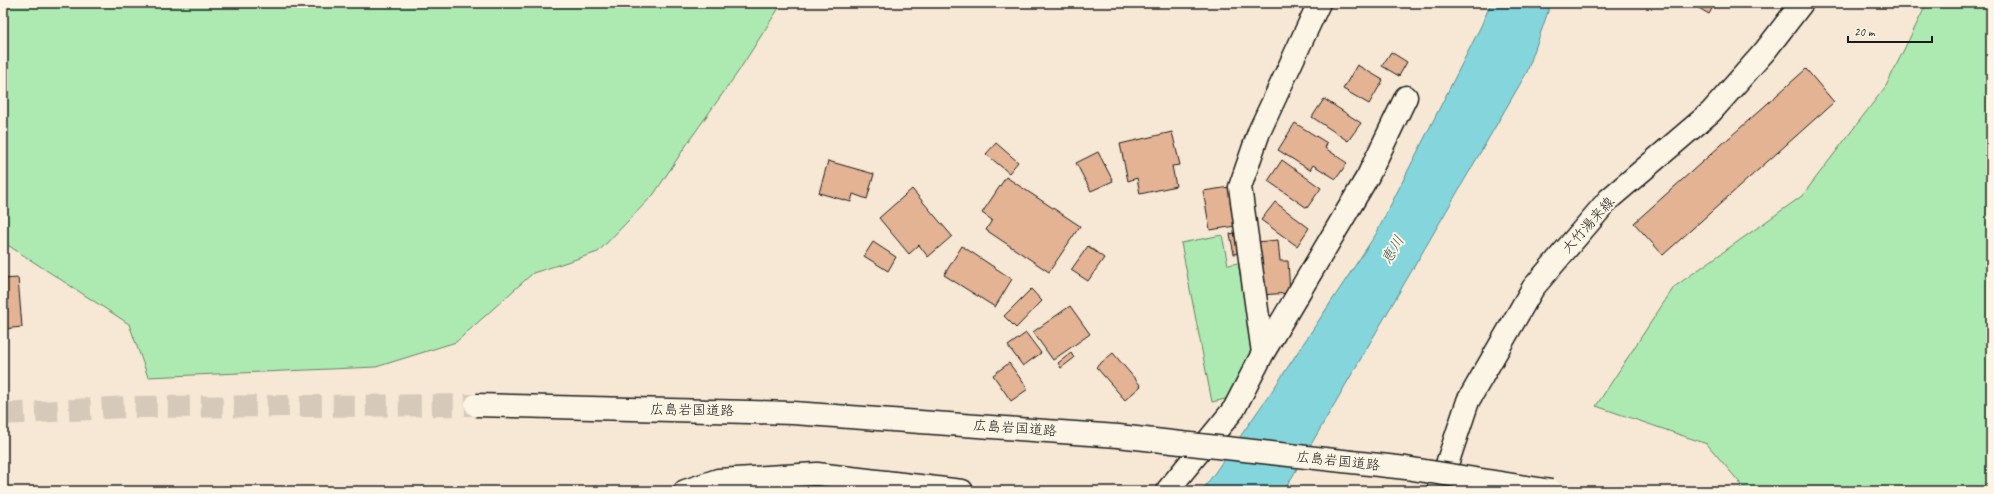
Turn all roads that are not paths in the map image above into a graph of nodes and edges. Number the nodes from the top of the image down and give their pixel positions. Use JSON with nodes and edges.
{"nodes":[{"id":1,"x":1319,"y":3,"type":"edge"},
{"id":2,"x":1802,"y":3,"type":"edge"},
{"id":3,"x":1406,"y":97,"type":"dead end"},
{"id":4,"x":1263,"y":354,"type":"junction"},
{"id":5,"x":476,"y":405,"type":"tunnel mouth"},
{"id":6,"x":685,"y":491,"type":"edge"},
{"id":7,"x":962,"y":491,"type":"edge"},
{"id":8,"x":1167,"y":491,"type":"edge"},
{"id":9,"x":1438,"y":491,"type":"edge"},
{"id":10,"x":1552,"y":491,"type":"edge"}],
"edges":[{"from":1,"to":4,"type":"main road"},
{"from":2,"to":9,"type":"main road","name":"大竹湯来線"},
{"from":3,"to":4,"type":"main road"},
{"from":4,"to":8,"type":"main road"},
{"from":5,"to":10,"type":"main road","name":"広島岩国道路","bridge":true},
{"from":6,"to":7,"type":"main road"}]}
